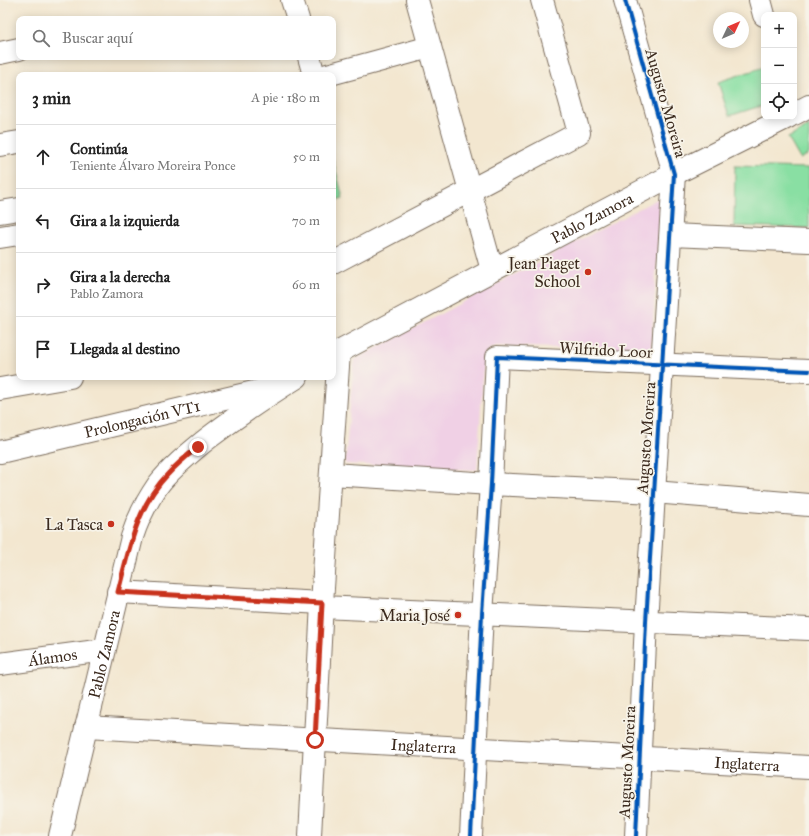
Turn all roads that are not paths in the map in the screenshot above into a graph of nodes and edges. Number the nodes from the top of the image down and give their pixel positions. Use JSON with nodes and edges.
{"nodes":[{"id":1,"x":292,"y":0,"type":"edge"},
{"id":2,"x":417,"y":0,"type":"edge"},
{"id":3,"x":542,"y":0,"type":"edge"},
{"id":4,"x":625,"y":0,"type":"edge"},
{"id":5,"x":760,"y":0,"type":"edge"},
{"id":6,"x":763,"y":12,"type":"edge"},
{"id":7,"x":297,"y":16,"type":"edge"},
{"id":8,"x":430,"y":47,"type":"junction"},
{"id":9,"x":16,"y":50,"type":"edge"},
{"id":10,"x":0,"y":53,"type":"edge"},
{"id":11,"x":310,"y":60,"type":"edge"},
{"id":12,"x":313,"y":72,"type":"edge"},
{"id":13,"x":336,"y":72,"type":"edge"},
{"id":14,"x":809,"y":106,"type":"edge"},
{"id":15,"x":797,"y":112,"type":"edge"},
{"id":16,"x":782,"y":120,"type":"edge"},
{"id":17,"x":16,"y":142,"type":"edge"},
{"id":18,"x":0,"y":145,"type":"edge"},
{"id":19,"x":674,"y":174,"type":"junction"},
{"id":20,"x":470,"y":191,"type":"junction"},
{"id":21,"x":16,"y":209,"type":"edge"},
{"id":22,"x":0,"y":212,"type":"edge"},
{"id":23,"x":16,"y":234,"type":"edge"},
{"id":24,"x":670,"y":235,"type":"junction"},
{"id":25,"x":0,"y":237,"type":"edge"},
{"id":26,"x":809,"y":241,"type":"edge"},
{"id":27,"x":336,"y":260,"type":"edge"},
{"id":28,"x":492,"y":270,"type":"junction"},
{"id":29,"x":336,"y":354,"type":"edge"},
{"id":30,"x":662,"y":364,"type":"junction"},
{"id":31,"x":809,"y":371,"type":"edge"},
{"id":32,"x":52,"y":380,"type":"edge"},
{"id":33,"x":335,"y":380,"type":"edge"},
{"id":34,"x":291,"y":381,"type":"edge"},
{"id":35,"x":0,"y":389,"type":"edge"},
{"id":36,"x":0,"y":452,"type":"edge"},
{"id":37,"x":331,"y":474,"type":"junction"},
{"id":38,"x":491,"y":484,"type":"junction"},
{"id":39,"x":654,"y":492,"type":"junction"},
{"id":40,"x":809,"y":505,"type":"edge"},
{"id":41,"x":118,"y":592,"type":"junction"},
{"id":42,"x":322,"y":605,"type":"junction"},
{"id":43,"x":482,"y":614,"type":"junction"},
{"id":44,"x":646,"y":622,"type":"junction"},
{"id":45,"x":809,"y":629,"type":"edge"},
{"id":46,"x":104,"y":650,"type":"junction"},
{"id":47,"x":0,"y":664,"type":"edge"},
{"id":48,"x":86,"y":727,"type":"junction"},
{"id":49,"x":315,"y":740,"type":"junction"},
{"id":50,"x":475,"y":749,"type":"junction"},
{"id":51,"x":639,"y":757,"type":"junction"},
{"id":52,"x":809,"y":767,"type":"edge"},
{"id":53,"x":60,"y":836,"type":"edge"},
{"id":54,"x":310,"y":836,"type":"edge"},
{"id":55,"x":471,"y":836,"type":"edge"},
{"id":56,"x":636,"y":836,"type":"edge"}],
"edges":[{"from":1,"to":7,"type":"street"},
{"from":2,"to":8,"type":"street"},
{"from":3,"to":20,"type":"street"},
{"from":4,"to":19,"type":"street","name":"Augusto Moreira"},
{"from":5,"to":6,"type":"street"},
{"from":8,"to":13,"type":"street"},
{"from":8,"to":20,"type":"street"},
{"from":9,"to":10,"type":"street"},
{"from":11,"to":12,"type":"street"},
{"from":14,"to":15,"type":"street"},
{"from":16,"to":19,"type":"street","name":"Pablo Zamora"},
{"from":17,"to":18,"type":"street"},
{"from":19,"to":24,"type":"street","name":"Augusto Moreira"},
{"from":19,"to":28,"type":"street","name":"Pablo Zamora"},
{"from":20,"to":27,"type":"street"},
{"from":20,"to":28,"type":"street"},
{"from":21,"to":22,"type":"street"},
{"from":23,"to":25,"type":"street"},
{"from":24,"to":26,"type":"street"},
{"from":24,"to":30,"type":"street","name":"Augusto Moreira"},
{"from":28,"to":29,"type":"street","name":"Pablo Zamora"},
{"from":30,"to":31,"type":"street","name":"Wilfrido Loor"},
{"from":30,"to":38,"type":"street","name":"Wilfrido Loor"},
{"from":30,"to":39,"type":"street","name":"Augusto Moreira"},
{"from":32,"to":35,"type":"street"},
{"from":33,"to":37,"type":"street"},
{"from":34,"to":36,"type":"street","name":"Prolongación VT1"},
{"from":34,"to":41,"type":"street","name":"Pablo Zamora"},
{"from":37,"to":38,"type":"street"},
{"from":37,"to":42,"type":"street"},
{"from":38,"to":39,"type":"street"},
{"from":38,"to":43,"type":"street"},
{"from":39,"to":40,"type":"street"},
{"from":39,"to":44,"type":"street","name":"Augusto Moreira"},
{"from":41,"to":42,"type":"street"},
{"from":41,"to":46,"type":"street","name":"Pablo Zamora"},
{"from":42,"to":43,"type":"street"},
{"from":42,"to":49,"type":"street"},
{"from":43,"to":44,"type":"street"},
{"from":43,"to":50,"type":"street"},
{"from":44,"to":45,"type":"street"},
{"from":44,"to":51,"type":"street","name":"Augusto Moreira"},
{"from":46,"to":47,"type":"street","name":"Álamos"},
{"from":46,"to":48,"type":"street","name":"Pablo Zamora"},
{"from":48,"to":49,"type":"street","name":"Inglaterra"},
{"from":48,"to":53,"type":"street","name":"Pablo Zamora"},
{"from":49,"to":50,"type":"street","name":"Inglaterra"},
{"from":49,"to":54,"type":"street"},
{"from":50,"to":51,"type":"street","name":"Inglaterra"},
{"from":50,"to":55,"type":"street"},
{"from":51,"to":52,"type":"street","name":"Inglaterra"},
{"from":51,"to":56,"type":"street","name":"Augusto Moreira"}]}
